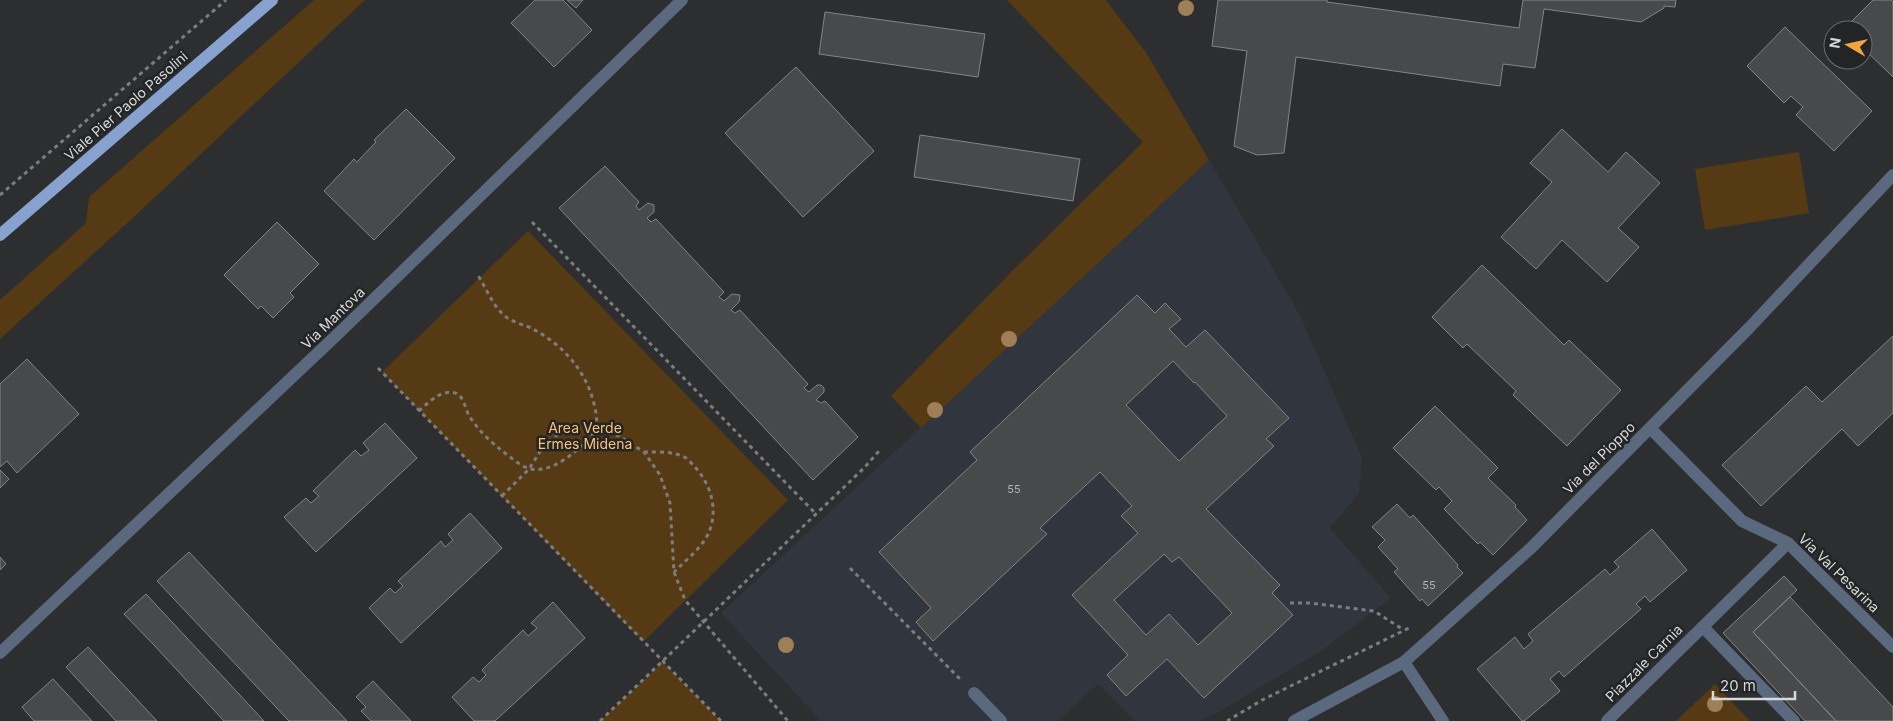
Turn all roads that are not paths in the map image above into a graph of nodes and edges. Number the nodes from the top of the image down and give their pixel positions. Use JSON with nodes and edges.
{"nodes":[{"id":1,"x":272,"y":0,"type":"edge"},
{"id":2,"x":682,"y":0,"type":"edge"},
{"id":3,"x":1893,"y":175,"type":"edge"},
{"id":4,"x":0,"y":235,"type":"edge"},
{"id":5,"x":1650,"y":428,"type":"junction"},
{"id":6,"x":1788,"y":543,"type":"junction"},
{"id":7,"x":1703,"y":626,"type":"junction"},
{"id":8,"x":1893,"y":647,"type":"edge"},
{"id":9,"x":0,"y":653,"type":"edge"},
{"id":10,"x":1404,"y":662,"type":"junction"},
{"id":11,"x":974,"y":693,"type":"road end"},
{"id":12,"x":1001,"y":721,"type":"edge"},
{"id":13,"x":1294,"y":721,"type":"edge"},
{"id":14,"x":1443,"y":721,"type":"edge"},
{"id":15,"x":1607,"y":721,"type":"edge"},
{"id":16,"x":1794,"y":721,"type":"edge"}],
"edges":[{"from":1,"to":4,"type":"main road","name":"Viale Pier Paolo Pasolini"},
{"from":2,"to":9,"type":"street","name":"Via Mantova"},
{"from":3,"to":5,"type":"street","name":"Via del Pioppo"},
{"from":5,"to":6,"type":"street","name":"Via Val Pesarina"},
{"from":5,"to":10,"type":"street","name":"Via del Pioppo"},
{"from":6,"to":7,"type":"street","name":"Piazzale Carnia"},
{"from":6,"to":8,"type":"street","name":"Via Val Pesarina"},
{"from":7,"to":15,"type":"street","name":"Piazzale Carnia"},
{"from":7,"to":16,"type":"street","name":"Piazzale Carnia"},
{"from":10,"to":13,"type":"street","name":"Via del Pioppo"},
{"from":10,"to":14,"type":"street"},
{"from":11,"to":12,"type":"street"}]}
